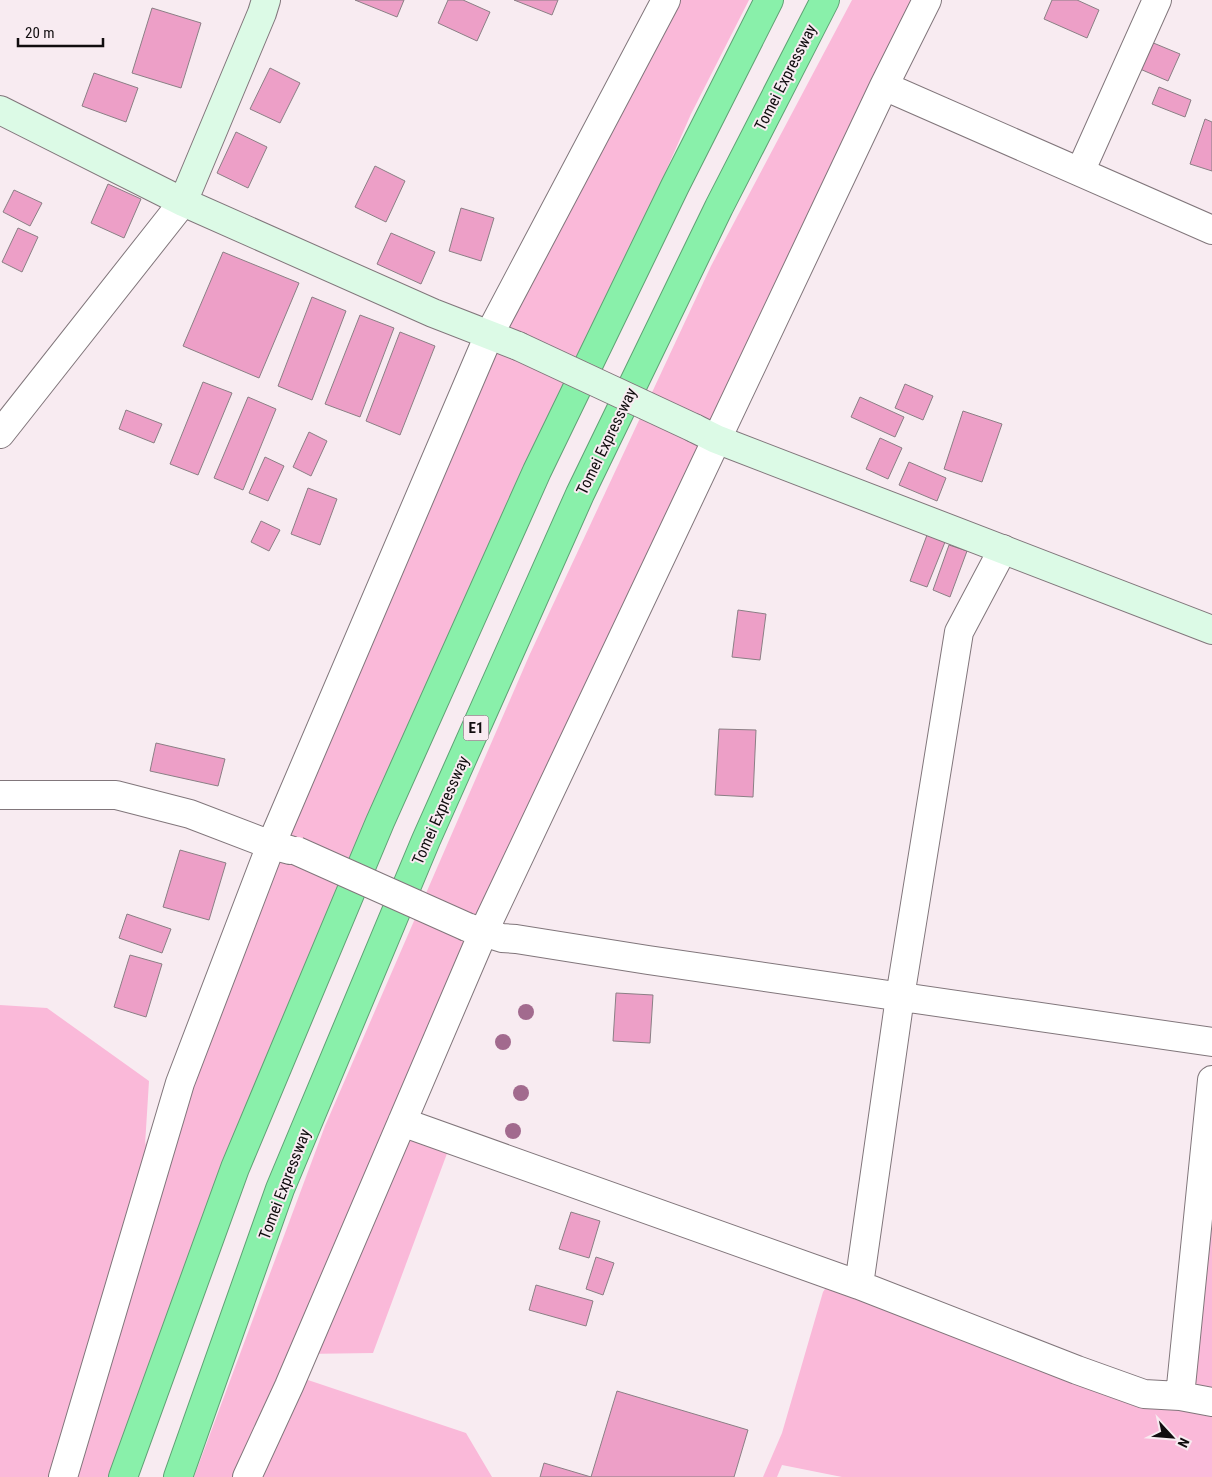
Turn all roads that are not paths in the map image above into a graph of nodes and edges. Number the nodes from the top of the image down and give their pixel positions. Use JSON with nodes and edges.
{"nodes":[{"id":1,"x":266,"y":0,"type":"edge"},
{"id":2,"x":666,"y":0,"type":"edge"},
{"id":3,"x":769,"y":0,"type":"edge"},
{"id":4,"x":825,"y":0,"type":"edge"},
{"id":5,"x":927,"y":0,"type":"edge"},
{"id":6,"x":1157,"y":0,"type":"edge"},
{"id":7,"x":884,"y":86,"type":"junction"},
{"id":8,"x":0,"y":110,"type":"edge"},
{"id":9,"x":1080,"y":172,"type":"junction"},
{"id":10,"x":183,"y":202,"type":"junction"},
{"id":11,"x":1212,"y":230,"type":"edge"},
{"id":12,"x":490,"y":335,"type":"junction"},
{"id":13,"x":705,"y":433,"type":"junction"},
{"id":14,"x":0,"y":434,"type":"edge"},
{"id":15,"x":1003,"y":549,"type":"junction"},
{"id":16,"x":1212,"y":630,"type":"edge"},
{"id":17,"x":0,"y":795,"type":"edge"},
{"id":18,"x":284,"y":848,"type":"junction"},
{"id":19,"x":475,"y":930,"type":"junction"},
{"id":20,"x":900,"y":997,"type":"junction"},
{"id":21,"x":1212,"y":1042,"type":"edge"},
{"id":22,"x":1212,"y":1080,"type":"edge"},
{"id":23,"x":402,"y":1122,"type":"junction"},
{"id":24,"x":859,"y":1285,"type":"junction"},
{"id":25,"x":1180,"y":1396,"type":"junction"},
{"id":26,"x":1212,"y":1402,"type":"edge"},
{"id":27,"x":63,"y":1477,"type":"edge"},
{"id":28,"x":123,"y":1477,"type":"edge"},
{"id":29,"x":178,"y":1477,"type":"edge"},
{"id":30,"x":247,"y":1477,"type":"edge"}],
"edges":[{"from":1,"to":10,"type":"street"},
{"from":2,"to":12,"type":"street"},
{"from":3,"to":28,"type":"highway"},
{"from":4,"to":29,"type":"highway","name":"Tomei Expressway","number":"E1"},
{"from":5,"to":7,"type":"street"},
{"from":6,"to":9,"type":"street"},
{"from":7,"to":9,"type":"street"},
{"from":7,"to":13,"type":"street"},
{"from":8,"to":10,"type":"street"},
{"from":9,"to":11,"type":"street"},
{"from":10,"to":12,"type":"street"},
{"from":10,"to":14,"type":"street"},
{"from":12,"to":13,"type":"street","bridge":true},
{"from":12,"to":18,"type":"street"},
{"from":13,"to":15,"type":"street"},
{"from":13,"to":19,"type":"street"},
{"from":15,"to":16,"type":"street"},
{"from":15,"to":20,"type":"street"},
{"from":17,"to":18,"type":"street"},
{"from":18,"to":19,"type":"street","bridge":true},
{"from":18,"to":27,"type":"street"},
{"from":19,"to":20,"type":"street"},
{"from":19,"to":23,"type":"street"},
{"from":20,"to":21,"type":"street"},
{"from":20,"to":24,"type":"street"},
{"from":22,"to":25,"type":"street"},
{"from":23,"to":24,"type":"street"},
{"from":23,"to":30,"type":"street"},
{"from":24,"to":25,"type":"street"},
{"from":25,"to":26,"type":"street"}]}
